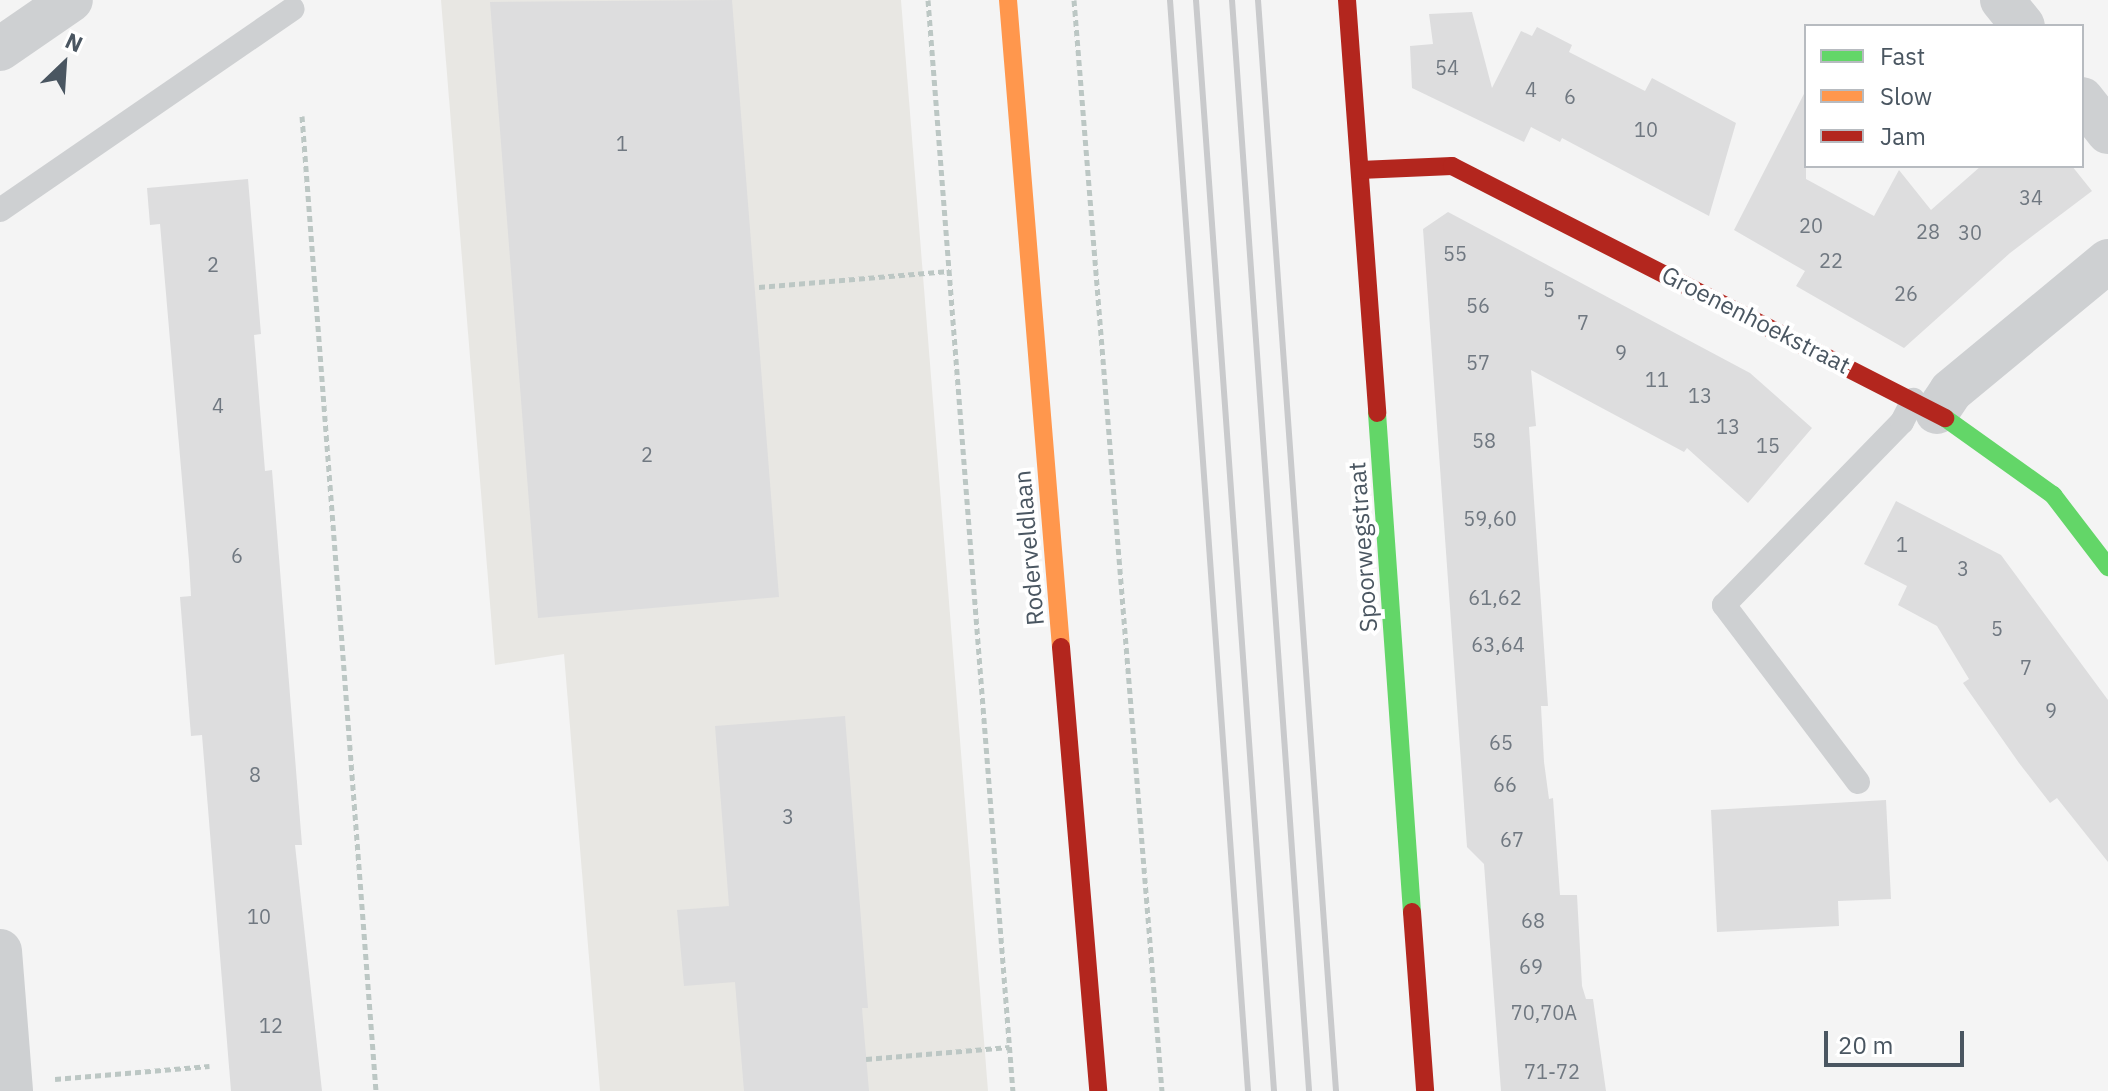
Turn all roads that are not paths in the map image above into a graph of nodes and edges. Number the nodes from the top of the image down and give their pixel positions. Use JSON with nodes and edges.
{"nodes":[{"id":1,"x":71,"y":0,"type":"edge"},
{"id":2,"x":1008,"y":0,"type":"edge"},
{"id":3,"x":1347,"y":0,"type":"edge"},
{"id":4,"x":2002,"y":0,"type":"edge"},
{"id":5,"x":293,"y":9,"type":"dead end"},
{"id":6,"x":2021,"y":24,"type":"edge"},
{"id":7,"x":0,"y":49,"type":"edge"},
{"id":8,"x":2084,"y":102,"type":"edge"},
{"id":9,"x":2108,"y":132,"type":"edge"},
{"id":10,"x":1360,"y":170,"type":"junction"},
{"id":11,"x":0,"y":210,"type":"edge"},
{"id":12,"x":2108,"y":261,"type":"edge"},
{"id":13,"x":1925,"y":406,"type":"junction"},
{"id":14,"x":2108,"y":567,"type":"edge"},
{"id":15,"x":1858,"y":782,"type":"dead end"},
{"id":16,"x":0,"y":951,"type":"edge"},
{"id":17,"x":11,"y":1087,"type":"edge"},
{"id":18,"x":1098,"y":1091,"type":"edge"},
{"id":19,"x":1425,"y":1091,"type":"edge"}],
"edges":[{"from":1,"to":7,"type":"street"},
{"from":2,"to":18,"type":"street","name":"Roderveldlaan"},
{"from":3,"to":10,"type":"street","name":"Spoorwegstraat"},
{"from":4,"to":6,"type":"street"},
{"from":5,"to":11,"type":"lane"},
{"from":8,"to":9,"type":"street"},
{"from":10,"to":13,"type":"street","name":"Groenenhoekstraat"},
{"from":10,"to":19,"type":"street","name":"Spoorwegstraat"},
{"from":12,"to":13,"type":"street"},
{"from":13,"to":14,"type":"street","name":"Groenenhoekstraat"},
{"from":13,"to":15,"type":"lane"},
{"from":16,"to":17,"type":"street"}]}
